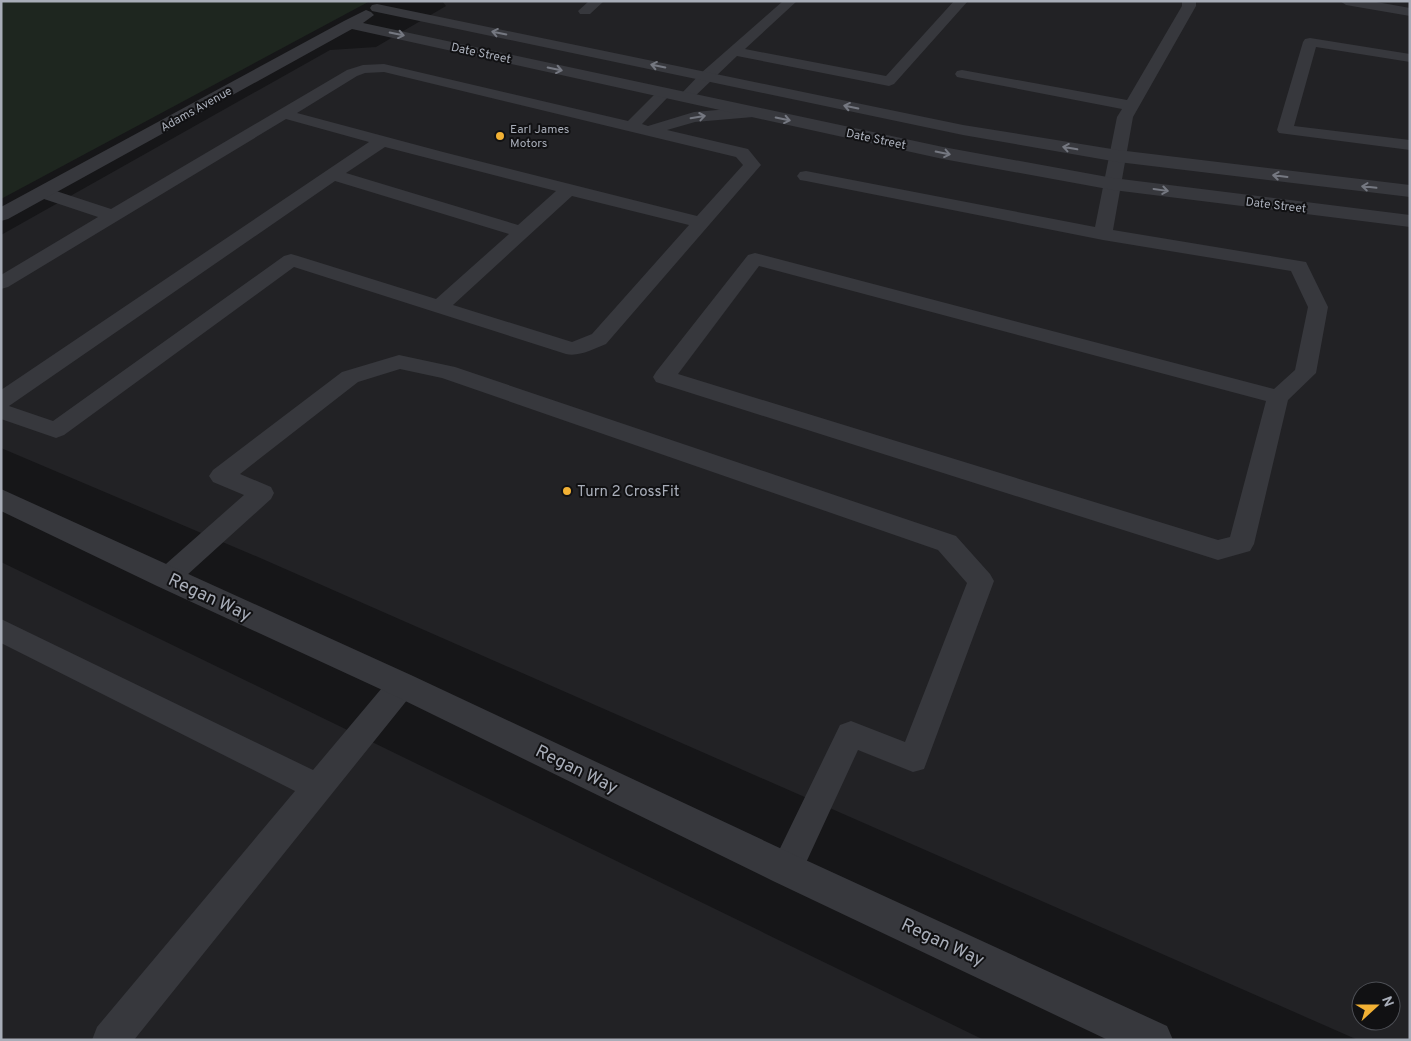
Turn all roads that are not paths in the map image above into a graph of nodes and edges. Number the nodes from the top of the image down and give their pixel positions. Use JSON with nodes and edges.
{"nodes":[{"id":1,"x":598,"y":1,"type":"edge"},
{"id":2,"x":791,"y":1,"type":"edge"},
{"id":3,"x":962,"y":1,"type":"edge"},
{"id":4,"x":1189,"y":1,"type":"edge"},
{"id":5,"x":1346,"y":1,"type":"edge"},
{"id":6,"x":383,"y":5,"type":"edge"},
{"id":7,"x":1401,"y":8,"type":"edge"},
{"id":8,"x":585,"y":11,"type":"dead end"},
{"id":9,"x":349,"y":24,"type":"junction"},
{"id":10,"x":735,"y":51,"type":"junction"},
{"id":11,"x":1410,"y":58,"type":"edge"},
{"id":12,"x":962,"y":74,"type":"dead end"},
{"id":13,"x":706,"y":76,"type":"junction"},
{"id":14,"x":664,"y":93,"type":"junction"},
{"id":15,"x":686,"y":97,"type":"junction"},
{"id":16,"x":1133,"y":106,"type":"junction"},
{"id":17,"x":753,"y":112,"type":"junction"},
{"id":18,"x":284,"y":114,"type":"junction"},
{"id":19,"x":641,"y":128,"type":"junction"},
{"id":20,"x":382,"y":141,"type":"junction"},
{"id":21,"x":1410,"y":145,"type":"edge"},
{"id":22,"x":1118,"y":156,"type":"junction"},
{"id":23,"x":333,"y":175,"type":"junction"},
{"id":24,"x":806,"y":176,"type":"dead end"},
{"id":25,"x":1113,"y":184,"type":"junction"},
{"id":26,"x":568,"y":190,"type":"junction"},
{"id":27,"x":1410,"y":191,"type":"edge"},
{"id":28,"x":44,"y":193,"type":"junction"},
{"id":29,"x":1,"y":215,"type":"edge"},
{"id":30,"x":113,"y":216,"type":"junction"},
{"id":31,"x":1410,"y":221,"type":"edge"},
{"id":32,"x":701,"y":223,"type":"junction"},
{"id":33,"x":522,"y":232,"type":"junction"},
{"id":34,"x":1103,"y":234,"type":"junction"},
{"id":35,"x":1,"y":283,"type":"edge"},
{"id":36,"x":439,"y":306,"type":"junction"},
{"id":37,"x":1278,"y":397,"type":"junction"},
{"id":38,"x":1,"y":401,"type":"edge"},
{"id":39,"x":1,"y":411,"type":"edge"},
{"id":40,"x":1,"y":499,"type":"edge"},
{"id":41,"x":167,"y":578,"type":"junction"},
{"id":42,"x":1,"y":630,"type":"edge"},
{"id":43,"x":402,"y":685,"type":"junction"},
{"id":44,"x":317,"y":787,"type":"junction"},
{"id":45,"x":786,"y":869,"type":"junction"},
{"id":46,"x":110,"y":1040,"type":"edge"},
{"id":47,"x":1153,"y":1040,"type":"edge"}],
"edges":[{"from":1,"to":8,"type":"lane"},
{"from":2,"to":10,"type":"lane"},
{"from":3,"to":10,"type":"lane"},
{"from":4,"to":16,"type":"lane"},
{"from":5,"to":7,"type":"lane"},
{"from":6,"to":9,"type":"street","name":"Adams Avenue"},
{"from":13,"to":6,"type":"street","name":"Date Street","one_way":true},
{"from":9,"to":14,"type":"street","name":"Date Street","one_way":true},
{"from":9,"to":28,"type":"street","name":"Adams Avenue"},
{"from":10,"to":13,"type":"lane"},
{"from":11,"to":21,"type":"lane"},
{"from":12,"to":16,"type":"lane"},
{"from":13,"to":15,"type":"lane"},
{"from":22,"to":13,"type":"street","name":"Date Street","one_way":true},
{"from":14,"to":15,"type":"street","name":"Date Street"},
{"from":14,"to":19,"type":"lane"},
{"from":15,"to":17,"type":"street","name":"Date Street"},
{"from":16,"to":22,"type":"lane"},
{"from":19,"to":17,"type":"lane","one_way":true},
{"from":17,"to":25,"type":"street","name":"Date Street","one_way":true},
{"from":18,"to":19,"type":"lane"},
{"from":18,"to":20,"type":"lane"},
{"from":18,"to":30,"type":"lane"},
{"from":19,"to":32,"type":"lane"},
{"from":20,"to":23,"type":"lane"},
{"from":20,"to":26,"type":"lane"},
{"from":22,"to":25,"type":"lane"},
{"from":27,"to":22,"type":"street","name":"Date Street","one_way":true},
{"from":23,"to":33,"type":"lane"},
{"from":23,"to":38,"type":"lane"},
{"from":24,"to":34,"type":"lane"},
{"from":25,"to":31,"type":"street","name":"Date Street","one_way":true},
{"from":25,"to":34,"type":"lane"},
{"from":26,"to":32,"type":"lane"},
{"from":26,"to":33,"type":"lane"},
{"from":28,"to":29,"type":"street","name":"Adams Avenue"},
{"from":28,"to":30,"type":"lane"},
{"from":30,"to":35,"type":"lane"},
{"from":32,"to":36,"type":"lane"},
{"from":33,"to":36,"type":"lane"},
{"from":34,"to":37,"type":"lane"},
{"from":36,"to":39,"type":"lane"},
{"from":37,"to":37,"type":"lane"},
{"from":40,"to":41,"type":"street","name":"Regan Way"},
{"from":41,"to":43,"type":"street","name":"Regan Way"},
{"from":41,"to":45,"type":"lane"},
{"from":42,"to":44,"type":"lane"},
{"from":43,"to":44,"type":"lane"},
{"from":43,"to":45,"type":"street","name":"Regan Way"},
{"from":44,"to":46,"type":"lane"},
{"from":45,"to":47,"type":"street","name":"Regan Way"}]}
